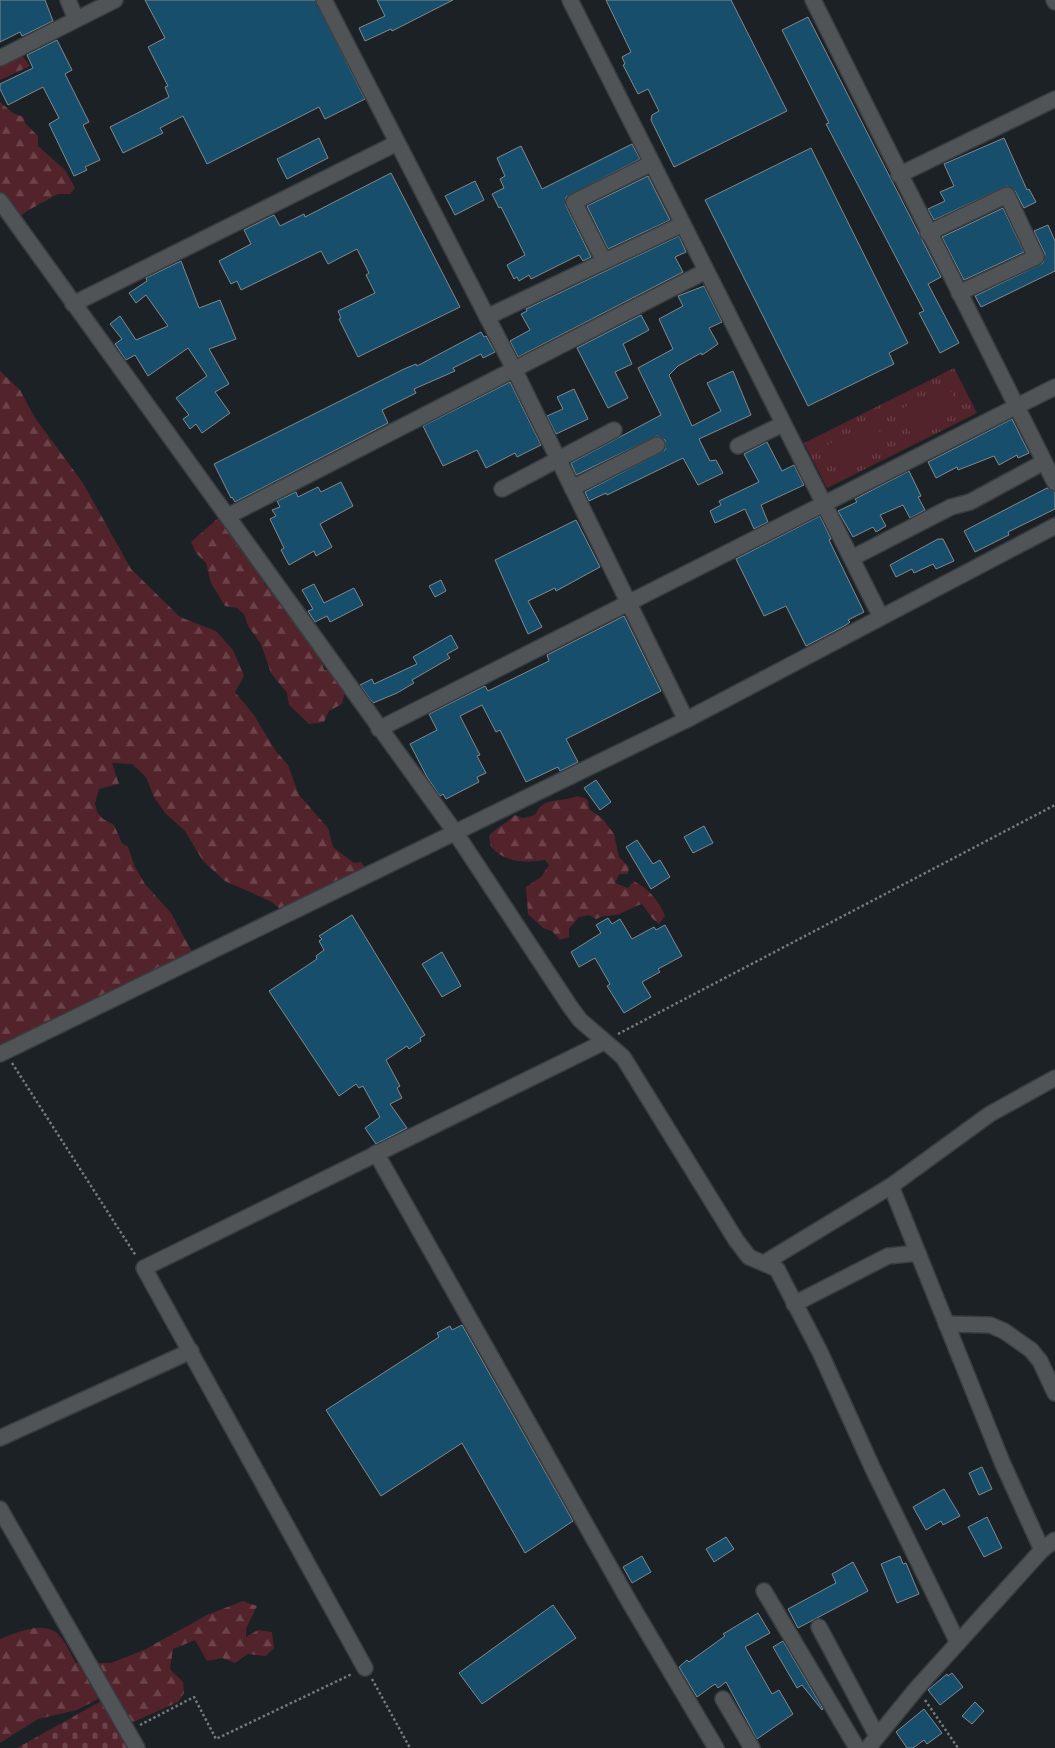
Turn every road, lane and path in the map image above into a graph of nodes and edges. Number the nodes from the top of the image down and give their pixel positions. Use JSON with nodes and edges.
{"nodes":[{"id":1,"x":68,"y":0,"type":"edge"},
{"id":2,"x":115,"y":0,"type":"edge"},
{"id":3,"x":324,"y":0,"type":"edge"},
{"id":4,"x":570,"y":0,"type":"edge"},
{"id":5,"x":813,"y":0,"type":"edge"},
{"id":6,"x":76,"y":20,"type":"junction"},
{"id":7,"x":0,"y":58,"type":"edge"},
{"id":8,"x":1055,"y":99,"type":"edge"},
{"id":9,"x":396,"y":143,"type":"junction"},
{"id":10,"x":652,"y":163,"type":"junction"},
{"id":11,"x":899,"y":176,"type":"junction"},
{"id":12,"x":0,"y":201,"type":"edge"},
{"id":13,"x":683,"y":224,"type":"junction"},
{"id":14,"x":928,"y":234,"type":"junction"},
{"id":15,"x":604,"y":261,"type":"junction"},
{"id":16,"x":706,"y":271,"type":"junction"},
{"id":17,"x":959,"y":293,"type":"junction"},
{"id":18,"x":73,"y":304,"type":"junction"},
{"id":19,"x":487,"y":317,"type":"junction"},
{"id":20,"x":515,"y":371,"type":"junction"},
{"id":21,"x":1055,"y":387,"type":"edge"},
{"id":22,"x":1016,"y":406,"type":"junction"},
{"id":23,"x":783,"y":424,"type":"junction"},
{"id":24,"x":614,"y":430,"type":"dead end"},
{"id":25,"x":656,"y":445,"type":"dead end"},
{"id":26,"x":738,"y":446,"type":"dead end"},
{"id":27,"x":559,"y":460,"type":"junction"},
{"id":28,"x":1044,"y":462,"type":"junction"},
{"id":29,"x":1055,"y":483,"type":"edge"},
{"id":30,"x":572,"y":488,"type":"junction"},
{"id":31,"x":502,"y":489,"type":"dead end"},
{"id":32,"x":823,"y":503,"type":"junction"},
{"id":33,"x":228,"y":516,"type":"junction"},
{"id":34,"x":1055,"y":526,"type":"edge"},
{"id":35,"x":852,"y":558,"type":"junction"},
{"id":36,"x":629,"y":603,"type":"junction"},
{"id":37,"x":881,"y":618,"type":"junction"},
{"id":38,"x":686,"y":720,"type":"junction"},
{"id":39,"x":379,"y":729,"type":"junction"},
{"id":40,"x":1055,"y":806,"type":"edge"},
{"id":41,"x":455,"y":832,"type":"junction"},
{"id":42,"x":604,"y":1042,"type":"junction"},
{"id":43,"x":2,"y":1052,"type":"edge"},
{"id":44,"x":1055,"y":1078,"type":"edge"},
{"id":45,"x":376,"y":1152,"type":"junction"},
{"id":46,"x":891,"y":1186,"type":"junction"},
{"id":47,"x":918,"y":1252,"type":"junction"},
{"id":48,"x":764,"y":1263,"type":"junction"},
{"id":49,"x":144,"y":1268,"type":"junction"},
{"id":50,"x":794,"y":1304,"type":"junction"},
{"id":51,"x":946,"y":1324,"type":"junction"},
{"id":52,"x":191,"y":1351,"type":"junction"},
{"id":53,"x":1055,"y":1393,"type":"edge"},
{"id":54,"x":0,"y":1438,"type":"edge"},
{"id":55,"x":0,"y":1509,"type":"edge"},
{"id":56,"x":1055,"y":1540,"type":"edge"},
{"id":57,"x":1042,"y":1550,"type":"junction"},
{"id":58,"x":764,"y":1591,"type":"dead end"},
{"id":59,"x":819,"y":1627,"type":"dead end"},
{"id":60,"x":958,"y":1643,"type":"junction"},
{"id":61,"x":366,"y":1668,"type":"junction"},
{"id":62,"x":917,"y":1688,"type":"junction"},
{"id":63,"x":723,"y":1699,"type":"dead end"},
{"id":64,"x":128,"y":1731,"type":"junction"},
{"id":65,"x":872,"y":1742,"type":"edge"},
{"id":66,"x":137,"y":1748,"type":"edge"},
{"id":67,"x":410,"y":1748,"type":"edge"},
{"id":68,"x":716,"y":1748,"type":"edge"},
{"id":69,"x":752,"y":1748,"type":"edge"},
{"id":70,"x":857,"y":1748,"type":"edge"},
{"id":71,"x":958,"y":1748,"type":"edge"}],
"edges":[{"from":1,"to":6,"type":"street"},
{"from":2,"to":6,"type":"street"},
{"from":3,"to":9,"type":"street"},
{"from":4,"to":10,"type":"street"},
{"from":5,"to":11,"type":"street"},
{"from":6,"to":7,"type":"street"},
{"from":8,"to":11,"type":"street"},
{"from":9,"to":18,"type":"street"},
{"from":9,"to":19,"type":"street"},
{"from":10,"to":13,"type":"street"},
{"from":10,"to":15,"type":"street"},
{"from":11,"to":14,"type":"street"},
{"from":12,"to":18,"type":"street"},
{"from":13,"to":15,"type":"street"},
{"from":13,"to":16,"type":"street"},
{"from":14,"to":17,"type":"street"},
{"from":14,"to":17,"type":"street"},
{"from":15,"to":19,"type":"street"},
{"from":16,"to":20,"type":"street"},
{"from":16,"to":23,"type":"street"},
{"from":17,"to":22,"type":"street"},
{"from":18,"to":33,"type":"street"},
{"from":19,"to":20,"type":"street"},
{"from":20,"to":27,"type":"street"},
{"from":20,"to":33,"type":"street"},
{"from":21,"to":22,"type":"street"},
{"from":22,"to":28,"type":"street"},
{"from":22,"to":32,"type":"street"},
{"from":23,"to":26,"type":"street"},
{"from":23,"to":32,"type":"street"},
{"from":24,"to":27,"type":"street"},
{"from":25,"to":30,"type":"street"},
{"from":27,"to":30,"type":"street"},
{"from":27,"to":31,"type":"street"},
{"from":28,"to":29,"type":"street"},
{"from":28,"to":35,"type":"street"},
{"from":30,"to":36,"type":"street"},
{"from":32,"to":35,"type":"street"},
{"from":32,"to":36,"type":"street"},
{"from":33,"to":39,"type":"street"},
{"from":34,"to":37,"type":"street"},
{"from":35,"to":37,"type":"street"},
{"from":36,"to":38,"type":"street"},
{"from":36,"to":39,"type":"street"},
{"from":37,"to":38,"type":"street"},
{"from":38,"to":41,"type":"street"},
{"from":39,"to":41,"type":"street"},
{"from":40,"to":42,"type":"path"},
{"from":41,"to":42,"type":"street"},
{"from":41,"to":43,"type":"street"},
{"from":42,"to":45,"type":"street"},
{"from":42,"to":48,"type":"street"},
{"from":43,"to":49,"type":"path"},
{"from":44,"to":46,"type":"street"},
{"from":45,"to":49,"type":"street"},
{"from":45,"to":68,"type":"street"},
{"from":46,"to":47,"type":"street"},
{"from":46,"to":48,"type":"street"},
{"from":47,"to":50,"type":"street"},
{"from":47,"to":51,"type":"street"},
{"from":48,"to":50,"type":"street"},
{"from":49,"to":52,"type":"street"},
{"from":50,"to":60,"type":"street"},
{"from":51,"to":53,"type":"street"},
{"from":51,"to":57,"type":"street"},
{"from":52,"to":54,"type":"street"},
{"from":52,"to":61,"type":"street"},
{"from":55,"to":64,"type":"street"},
{"from":56,"to":57,"type":"street"},
{"from":57,"to":60,"type":"street"},
{"from":58,"to":70,"type":"street"},
{"from":59,"to":65,"type":"street"},
{"from":60,"to":62,"type":"street"},
{"from":61,"to":64,"type":"path"},
{"from":61,"to":67,"type":"path"},
{"from":62,"to":65,"type":"street"},
{"from":62,"to":71,"type":"path"},
{"from":63,"to":69,"type":"street"},
{"from":64,"to":66,"type":"street"}]}
